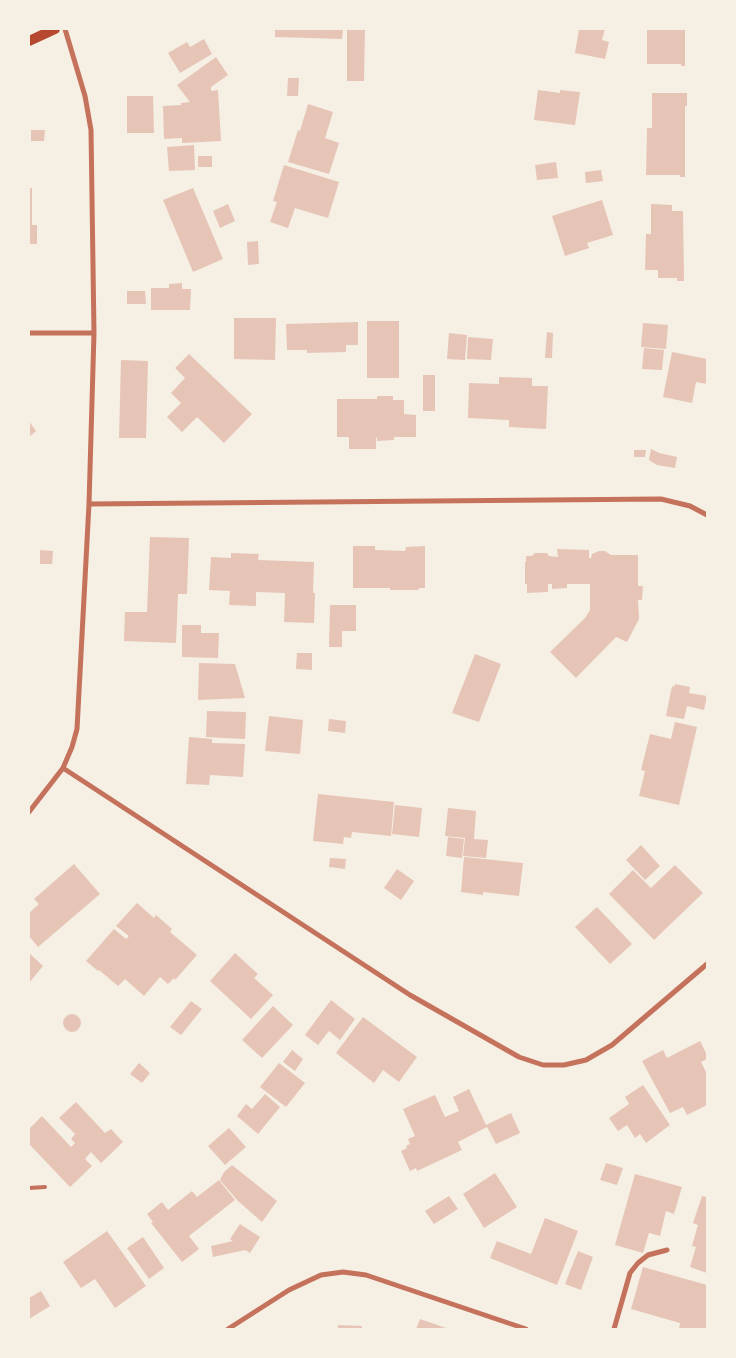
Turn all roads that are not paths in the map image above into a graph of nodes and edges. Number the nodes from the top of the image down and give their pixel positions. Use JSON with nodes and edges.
{"nodes":[{"id":1,"x":55,"y":29,"type":"edge"},
{"id":2,"x":65,"y":29,"type":"edge"},
{"id":3,"x":29,"y":41,"type":"edge"},
{"id":4,"x":29,"y":333,"type":"edge"},
{"id":5,"x":94,"y":333,"type":"junction"},
{"id":6,"x":89,"y":504,"type":"junction"},
{"id":7,"x":707,"y":515,"type":"edge"},
{"id":8,"x":63,"y":768,"type":"junction"},
{"id":9,"x":29,"y":812,"type":"edge"},
{"id":10,"x":707,"y":964,"type":"edge"},
{"id":11,"x":45,"y":1187,"type":"dead end"},
{"id":12,"x":29,"y":1188,"type":"edge"},
{"id":13,"x":667,"y":1250,"type":"dead end"},
{"id":14,"x":228,"y":1329,"type":"edge"},
{"id":15,"x":526,"y":1329,"type":"edge"},
{"id":16,"x":614,"y":1329,"type":"edge"}],
"edges":[{"from":1,"to":3,"type":"main road"},
{"from":2,"to":5,"type":"street"},
{"from":4,"to":5,"type":"street"},
{"from":5,"to":6,"type":"street"},
{"from":6,"to":7,"type":"street"},
{"from":6,"to":8,"type":"street"},
{"from":8,"to":9,"type":"street"},
{"from":8,"to":10,"type":"street"},
{"from":11,"to":12,"type":"lane"},
{"from":13,"to":16,"type":"street"},
{"from":14,"to":15,"type":"street"}]}
